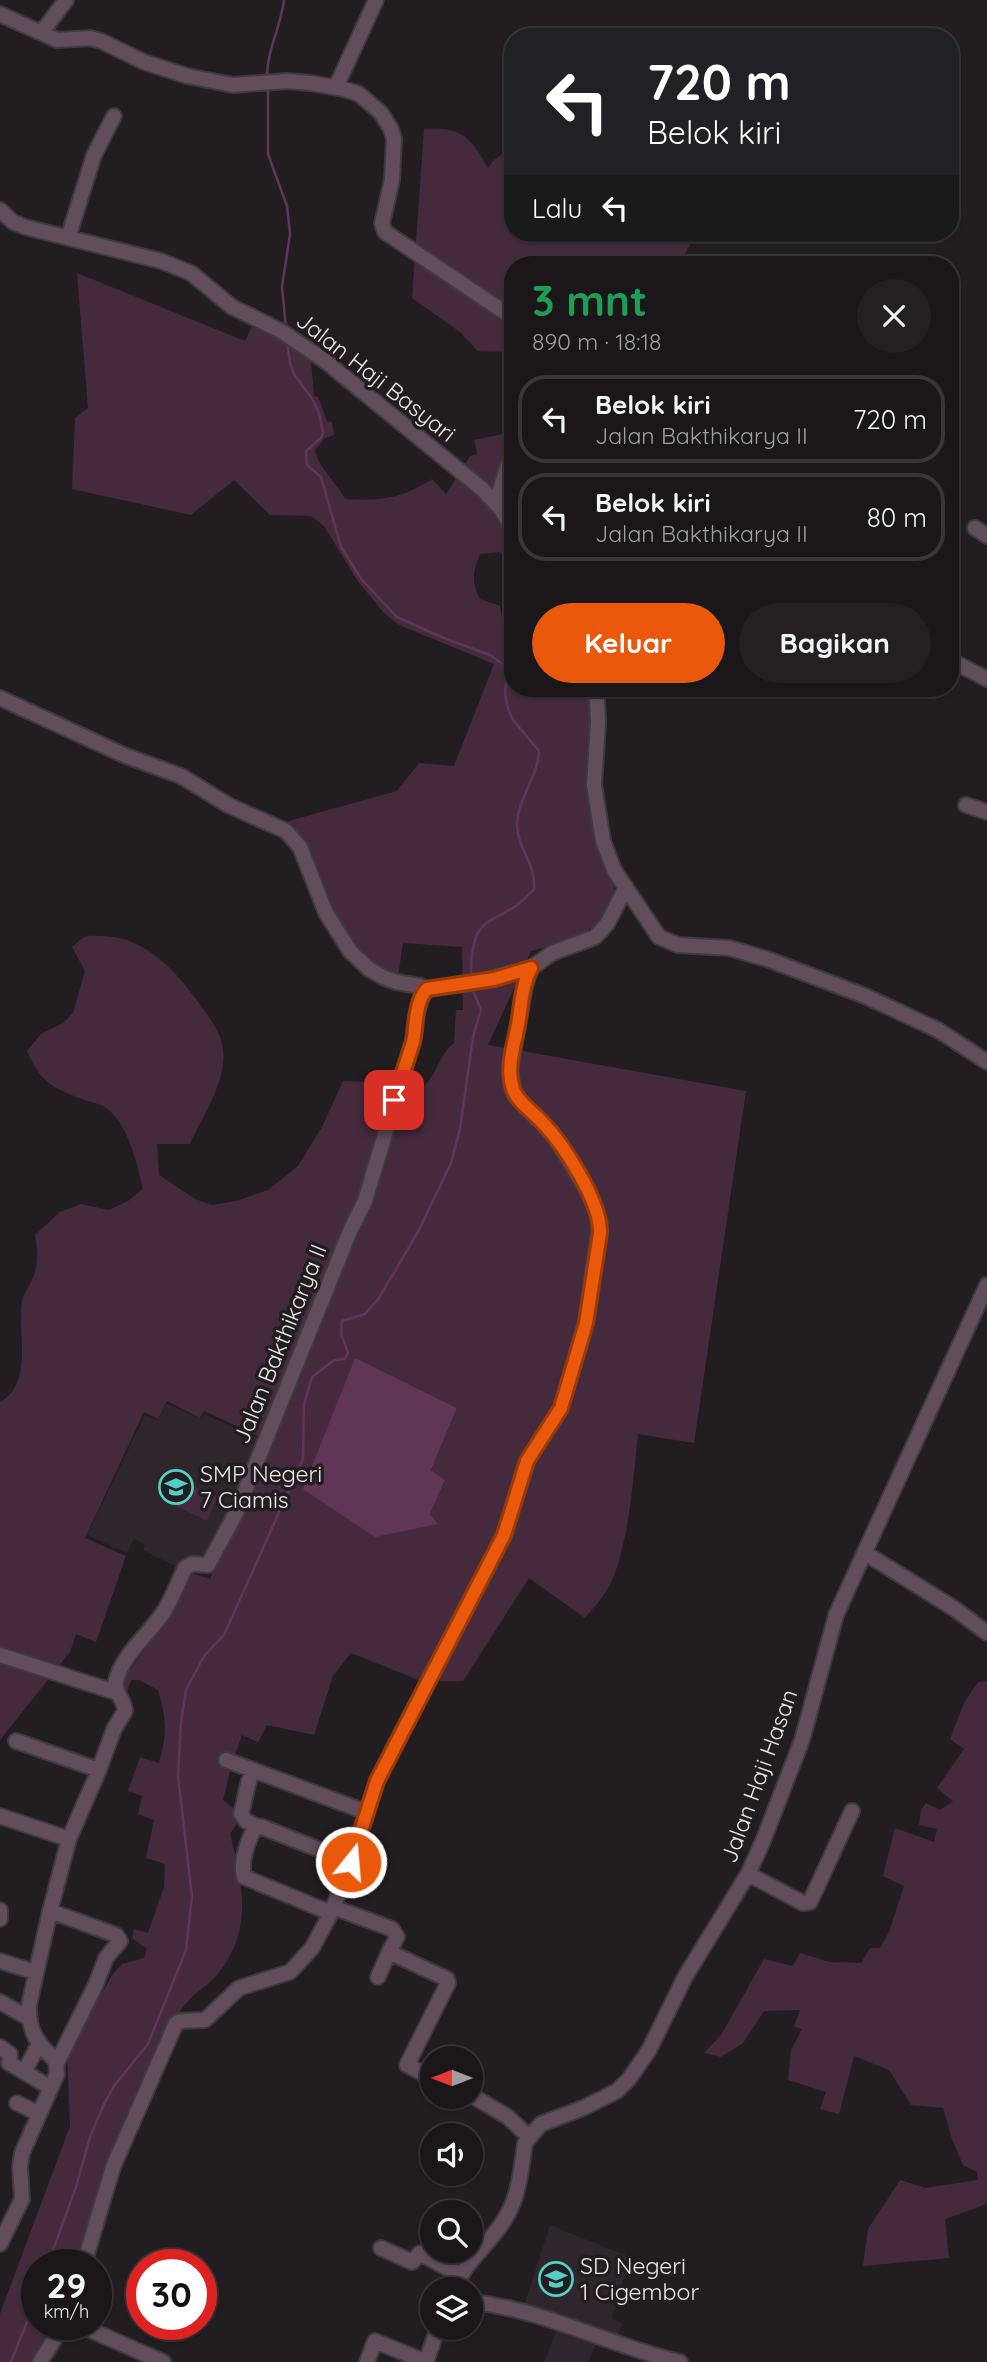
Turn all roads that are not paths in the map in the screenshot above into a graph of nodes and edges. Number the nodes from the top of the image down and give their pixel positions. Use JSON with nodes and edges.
{"nodes":[{"id":1,"x":66,"y":0,"type":"edge"},
{"id":2,"x":376,"y":0,"type":"edge"},
{"id":3,"x":0,"y":14,"type":"edge"},
{"id":4,"x":42,"y":32,"type":"junction"},
{"id":5,"x":336,"y":87,"type":"junction"},
{"id":6,"x":114,"y":116,"type":"dead end"},
{"id":7,"x":0,"y":210,"type":"edge"},
{"id":8,"x":68,"y":238,"type":"junction"},
{"id":9,"x":504,"y":312,"type":"edge"},
{"id":10,"x":504,"y":478,"type":"edge"},
{"id":11,"x":496,"y":502,"type":"junction"},
{"id":12,"x":504,"y":516,"type":"edge"},
{"id":13,"x":959,"y":665,"type":"edge"},
{"id":14,"x":987,"y":679,"type":"edge"},
{"id":15,"x":595,"y":697,"type":"edge"},
{"id":16,"x":0,"y":698,"type":"edge"},
{"id":17,"x":966,"y":805,"type":"dead end"},
{"id":18,"x":987,"y":812,"type":"edge"},
{"id":19,"x":626,"y":887,"type":"junction"},
{"id":20,"x":531,"y":968,"type":"junction"},
{"id":21,"x":427,"y":989,"type":"junction"},
{"id":22,"x":987,"y":1062,"type":"edge"},
{"id":23,"x":987,"y":1285,"type":"edge"},
{"id":24,"x":864,"y":1553,"type":"junction"},
{"id":25,"x":987,"y":1633,"type":"edge"},
{"id":26,"x":0,"y":1655,"type":"edge"},
{"id":27,"x":118,"y":1693,"type":"junction"},
{"id":28,"x":16,"y":1741,"type":"dead end"},
{"id":29,"x":226,"y":1760,"type":"dead end"},
{"id":30,"x":99,"y":1770,"type":"junction"},
{"id":31,"x":254,"y":1770,"type":"junction"},
{"id":32,"x":852,"y":1811,"type":"dead end"},
{"id":33,"x":366,"y":1812,"type":"junction"},
{"id":34,"x":0,"y":1816,"type":"edge"},
{"id":35,"x":256,"y":1826,"type":"junction"},
{"id":36,"x":69,"y":1839,"type":"junction"},
{"id":37,"x":351,"y":1862,"type":"junction"},
{"id":38,"x":748,"y":1874,"type":"junction"},
{"id":39,"x":0,"y":1910,"type":"edge"},
{"id":40,"x":332,"y":1910,"type":"junction"},
{"id":41,"x":50,"y":1911,"type":"junction"},
{"id":42,"x":0,"y":1919,"type":"edge"},
{"id":43,"x":389,"y":1952,"type":"junction"},
{"id":44,"x":0,"y":1961,"type":"edge"},
{"id":45,"x":35,"y":1972,"type":"junction"},
{"id":46,"x":378,"y":1978,"type":"dead end"},
{"id":47,"x":0,"y":2001,"type":"edge"},
{"id":48,"x":29,"y":2018,"type":"junction"},
{"id":49,"x":38,"y":2044,"type":"junction"},
{"id":50,"x":0,"y":2047,"type":"edge"},
{"id":51,"x":57,"y":2063,"type":"junction"},
{"id":52,"x":420,"y":2071,"type":"edge"},
{"id":53,"x":24,"y":2072,"type":"junction"},
{"id":54,"x":51,"y":2088,"type":"junction"},
{"id":55,"x":483,"y":2102,"type":"edge"},
{"id":56,"x":17,"y":2103,"type":"dead end"},
{"id":57,"x":39,"y":2114,"type":"junction"},
{"id":58,"x":528,"y":2136,"type":"junction"},
{"id":59,"x":0,"y":2244,"type":"edge"},
{"id":60,"x":382,"y":2248,"type":"dead end"},
{"id":61,"x":88,"y":2249,"type":"edge"},
{"id":62,"x":451,"y":2277,"type":"edge"},
{"id":63,"x":461,"y":2277,"type":"edge"},
{"id":64,"x":483,"y":2304,"type":"edge"},
{"id":65,"x":112,"y":2339,"type":"edge"},
{"id":66,"x":54,"y":2340,"type":"edge"},
{"id":67,"x":434,"y":2340,"type":"edge"},
{"id":68,"x":40,"y":2362,"type":"edge"},
{"id":69,"x":163,"y":2362,"type":"edge"},
{"id":70,"x":367,"y":2362,"type":"edge"},
{"id":71,"x":426,"y":2362,"type":"edge"},
{"id":72,"x":680,"y":2362,"type":"edge"}],
"edges":[{"from":1,"to":4,"type":"street"},
{"from":2,"to":5,"type":"street"},
{"from":3,"to":4,"type":"street"},
{"from":4,"to":5,"type":"street"},
{"from":5,"to":9,"type":"street"},
{"from":6,"to":8,"type":"street"},
{"from":7,"to":8,"type":"street","name":"Jalan Haji Basyari"},
{"from":8,"to":11,"type":"street","name":"Jalan Haji Basyari"},
{"from":10,"to":11,"type":"street"},
{"from":11,"to":12,"type":"street","name":"Jalan Haji Basyari"},
{"from":13,"to":14,"type":"street"},
{"from":15,"to":19,"type":"street"},
{"from":16,"to":21,"type":"street"},
{"from":17,"to":18,"type":"street"},
{"from":19,"to":20,"type":"street"},
{"from":19,"to":22,"type":"street"},
{"from":20,"to":21,"type":"street"},
{"from":20,"to":33,"type":"street"},
{"from":21,"to":27,"type":"street","name":"Jalan Bakthikarya II"},
{"from":23,"to":24,"type":"street","name":"Jalan Haji Hasan"},
{"from":24,"to":25,"type":"street"},
{"from":24,"to":38,"type":"street","name":"Jalan Haji Hasan"},
{"from":26,"to":27,"type":"street"},
{"from":27,"to":30,"type":"street","name":"Jalan Bakthikarya II"},
{"from":28,"to":30,"type":"street"},
{"from":29,"to":31,"type":"street"},
{"from":30,"to":36,"type":"street","name":"Jalan Bakthikarya II"},
{"from":31,"to":33,"type":"street"},
{"from":31,"to":35,"type":"street"},
{"from":32,"to":38,"type":"street"},
{"from":33,"to":37,"type":"street"},
{"from":34,"to":36,"type":"street"},
{"from":35,"to":37,"type":"street"},
{"from":35,"to":40,"type":"street"},
{"from":36,"to":41,"type":"street","name":"Jalan Bakthikarya II"},
{"from":37,"to":40,"type":"street"},
{"from":38,"to":58,"type":"street","name":"Jalan Haji Hasan"},
{"from":39,"to":42,"type":"street"},
{"from":40,"to":43,"type":"street"},
{"from":40,"to":61,"type":"street"},
{"from":41,"to":45,"type":"street","name":"Jalan Bakthikarya II"},
{"from":41,"to":51,"type":"street"},
{"from":43,"to":46,"type":"street"},
{"from":43,"to":52,"type":"street"},
{"from":44,"to":45,"type":"street"},
{"from":45,"to":48,"type":"street","name":"Jalan Bakthikarya II"},
{"from":47,"to":48,"type":"street"},
{"from":48,"to":49,"type":"street","name":"Jalan Bakthikarya II"},
{"from":49,"to":51,"type":"street","name":"Jalan Bakthikarya II"},
{"from":49,"to":53,"type":"street"},
{"from":50,"to":53,"type":"street"},
{"from":51,"to":54,"type":"street"},
{"from":53,"to":54,"type":"street"},
{"from":54,"to":57,"type":"street"},
{"from":55,"to":58,"type":"street"},
{"from":56,"to":57,"type":"street"},
{"from":57,"to":59,"type":"street"},
{"from":58,"to":63,"type":"street"},
{"from":60,"to":62,"type":"street"},
{"from":64,"to":72,"type":"street"},
{"from":65,"to":69,"type":"street"},
{"from":66,"to":68,"type":"street"},
{"from":67,"to":71,"type":"street"},
{"from":70,"to":71,"type":"street"}]}
